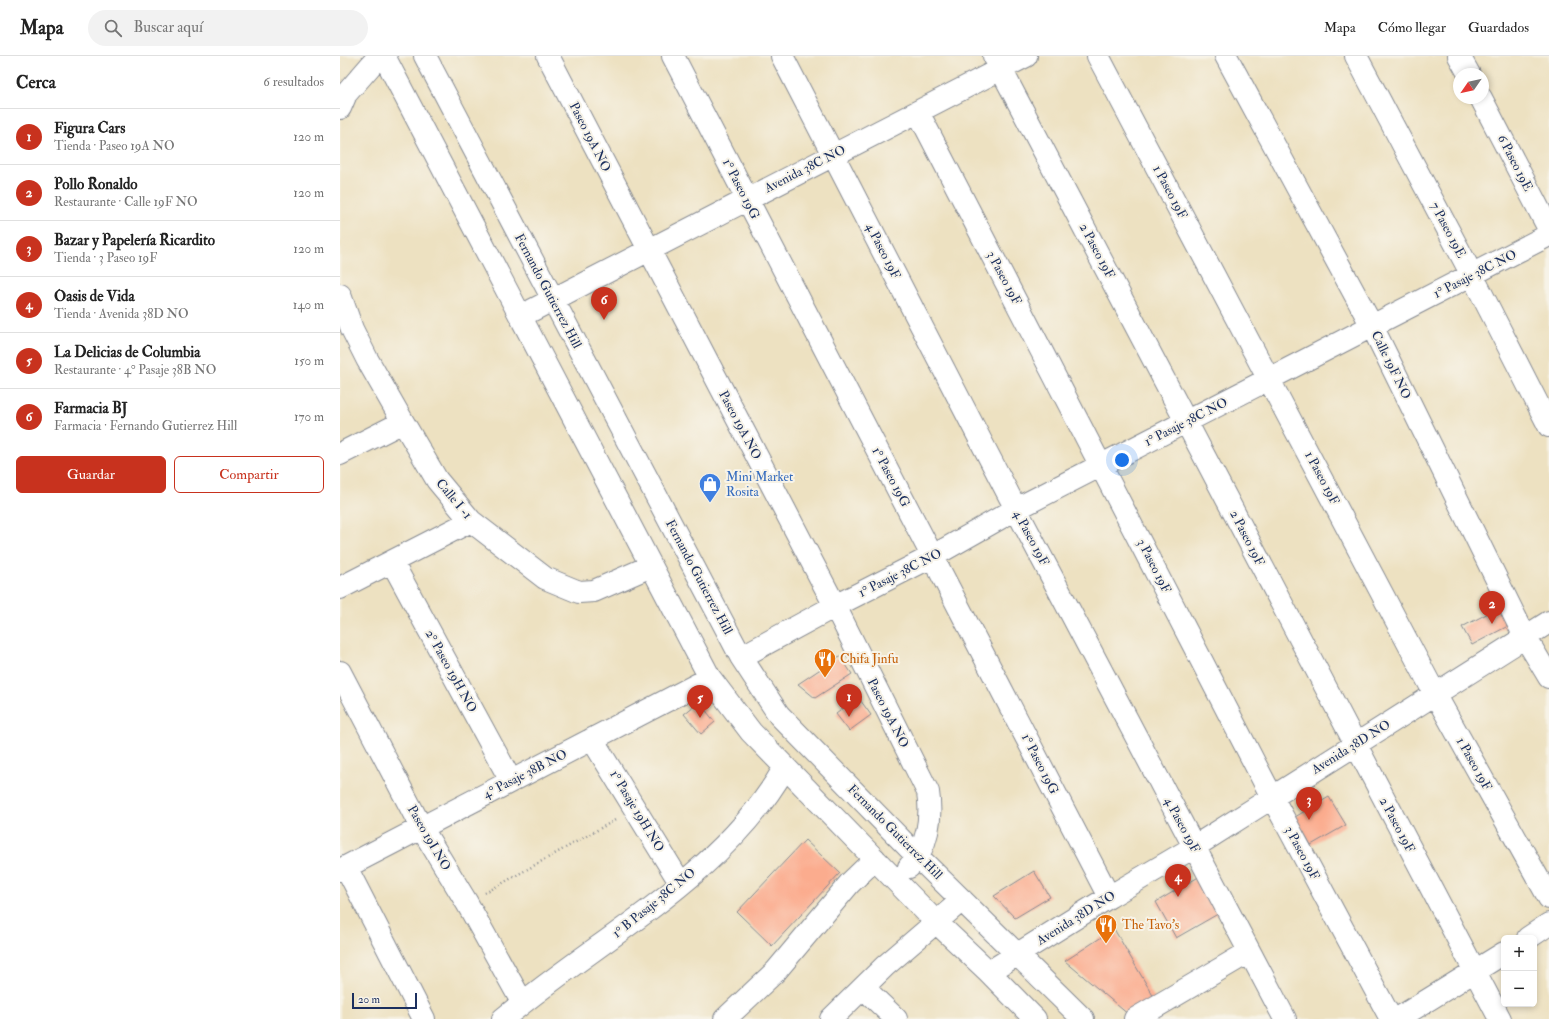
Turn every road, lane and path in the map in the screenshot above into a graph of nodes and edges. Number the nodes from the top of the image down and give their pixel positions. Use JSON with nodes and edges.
{"nodes":[{"id":1,"x":379,"y":56,"type":"edge"},
{"id":2,"x":384,"y":56,"type":"edge"},
{"id":3,"x":425,"y":56,"type":"edge"},
{"id":4,"x":548,"y":56,"type":"edge"},
{"id":5,"x":673,"y":56,"type":"edge"},
{"id":6,"x":782,"y":56,"type":"edge"},
{"id":7,"x":1026,"y":56,"type":"edge"},
{"id":8,"x":1098,"y":56,"type":"edge"},
{"id":9,"x":1226,"y":56,"type":"edge"},
{"id":10,"x":1356,"y":56,"type":"edge"},
{"id":11,"x":1459,"y":56,"type":"edge"},
{"id":12,"x":998,"y":62,"type":"edge"},
{"id":13,"x":1466,"y":68,"type":"edge"},
{"id":14,"x":1484,"y":104,"type":"edge"},
{"id":15,"x":340,"y":108,"type":"edge"},
{"id":16,"x":918,"y":112,"type":"junction"},
{"id":17,"x":833,"y":155,"type":"junction"},
{"id":18,"x":747,"y":200,"type":"junction"},
{"id":19,"x":1549,"y":229,"type":"edge"},
{"id":20,"x":1549,"y":235,"type":"edge"},
{"id":21,"x":649,"y":250,"type":"junction"},
{"id":22,"x":1472,"y":275,"type":"junction"},
{"id":23,"x":340,"y":295,"type":"edge"},
{"id":24,"x":552,"y":299,"type":"junction"},
{"id":25,"x":521,"y":316,"type":"junction"},
{"id":26,"x":1372,"y":326,"type":"junction"},
{"id":27,"x":1270,"y":379,"type":"junction"},
{"id":28,"x":1186,"y":421,"type":"junction"},
{"id":29,"x":403,"y":422,"type":"junction"},
{"id":30,"x":1549,"y":426,"type":"edge"},
{"id":31,"x":340,"y":454,"type":"edge"},
{"id":32,"x":1102,"y":465,"type":"junction"},
{"id":33,"x":1016,"y":509,"type":"junction"},
{"id":34,"x":471,"y":521,"type":"junction"},
{"id":35,"x":932,"y":556,"type":"junction"},
{"id":36,"x":392,"y":562,"type":"junction"},
{"id":37,"x":651,"y":566,"type":"junction"},
{"id":38,"x":340,"y":588,"type":"edge"},
{"id":39,"x":834,"y":606,"type":"junction"},
{"id":40,"x":1549,"y":622,"type":"edge"},
{"id":41,"x":1525,"y":637,"type":"junction"},
{"id":42,"x":741,"y":657,"type":"junction"},
{"id":43,"x":340,"y":672,"type":"edge"},
{"id":44,"x":1549,"y":677,"type":"edge"},
{"id":45,"x":710,"y":678,"type":"junction"},
{"id":46,"x":1435,"y":694,"type":"junction"},
{"id":47,"x":348,"y":708,"type":"edge"},
{"id":48,"x":592,"y":739,"type":"junction"},
{"id":49,"x":1355,"y":745,"type":"junction"},
{"id":50,"x":785,"y":767,"type":"junction"},
{"id":51,"x":511,"y":781,"type":"junction"},
{"id":52,"x":1272,"y":798,"type":"junction"},
{"id":53,"x":635,"y":809,"type":"junction"},
{"id":54,"x":421,"y":827,"type":"junction"},
{"id":55,"x":1194,"y":847,"type":"junction"},
{"id":56,"x":918,"y":857,"type":"junction"},
{"id":57,"x":875,"y":859,"type":"junction"},
{"id":58,"x":343,"y":868,"type":"edge"},
{"id":59,"x":896,"y":880,"type":"junction"},
{"id":60,"x":681,"y":884,"type":"junction"},
{"id":61,"x":1109,"y":897,"type":"junction"},
{"id":62,"x":1549,"y":898,"type":"edge"},
{"id":63,"x":962,"y":900,"type":"junction"},
{"id":64,"x":467,"y":903,"type":"junction"},
{"id":65,"x":936,"y":922,"type":"junction"},
{"id":66,"x":1549,"y":924,"type":"edge"},
{"id":67,"x":1532,"y":935,"type":"edge"},
{"id":68,"x":1249,"y":952,"type":"junction"},
{"id":69,"x":1017,"y":954,"type":"junction"},
{"id":70,"x":1501,"y":955,"type":"edge"},
{"id":71,"x":989,"y":972,"type":"junction"},
{"id":72,"x":1474,"y":972,"type":"junction"},
{"id":73,"x":866,"y":986,"type":"junction"},
{"id":74,"x":522,"y":1002,"type":"junction"},
{"id":75,"x":424,"y":1019,"type":"edge"},
{"id":76,"x":502,"y":1019,"type":"edge"},
{"id":77,"x":726,"y":1019,"type":"edge"},
{"id":78,"x":831,"y":1019,"type":"edge"},
{"id":79,"x":896,"y":1019,"type":"edge"},
{"id":80,"x":1034,"y":1019,"type":"edge"},
{"id":81,"x":1082,"y":1019,"type":"edge"},
{"id":82,"x":1135,"y":1019,"type":"edge"},
{"id":83,"x":1285,"y":1019,"type":"edge"},
{"id":84,"x":1391,"y":1019,"type":"edge"},
{"id":85,"x":1397,"y":1019,"type":"edge"},
{"id":86,"x":1500,"y":1019,"type":"edge"}],
"edges":[{"from":1,"to":15,"type":"street"},
{"from":2,"to":25,"type":"street"},
{"from":3,"to":24,"type":"street","name":"Fernando Gutierrez Hill"},
{"from":4,"to":21,"type":"street","name":"Paseo 19A NO"},
{"from":5,"to":18,"type":"street","name":"1° Paseo 19G"},
{"from":6,"to":17,"type":"street","name":"4 Paseo 19F"},
{"from":7,"to":12,"type":"street","name":"Avenida 38C NO"},
{"from":8,"to":27,"type":"street","name":"1 Paseo 19F"},
{"from":9,"to":26,"type":"street","name":"Calle 19F NO"},
{"from":10,"to":22,"type":"street","name":"7 Paseo 19E"},
{"from":11,"to":13,"type":"street"},
{"from":12,"to":16,"type":"street","name":"Avenida 38C NO"},
{"from":12,"to":28,"type":"street","name":"2 Paseo 19F"},
{"from":14,"to":19,"type":"street","name":"6 Paseo 19E"},
{"from":16,"to":17,"type":"street","name":"Avenida 38C NO"},
{"from":16,"to":32,"type":"street","name":"3 Paseo 19F"},
{"from":17,"to":18,"type":"street","name":"Avenida 38C NO"},
{"from":17,"to":33,"type":"street","name":"4 Paseo 19F"},
{"from":18,"to":21,"type":"street","name":"Avenida 38C NO"},
{"from":18,"to":35,"type":"street","name":"1° Paseo 19G"},
{"from":20,"to":22,"type":"street","name":"1° Pasaje 38C NO"},
{"from":21,"to":24,"type":"street","name":"Avenida 38C NO"},
{"from":21,"to":39,"type":"street","name":"Paseo 19A NO"},
{"from":22,"to":26,"type":"street","name":"1° Pasaje 38C NO"},
{"from":22,"to":30,"type":"street","name":"7 Paseo 19E"},
{"from":23,"to":29,"type":"street","name":"Calle I -1"},
{"from":24,"to":25,"type":"street","name":"Avenida 38C NO"},
{"from":24,"to":42,"type":"street","name":"Fernando Gutierrez Hill"},
{"from":25,"to":37,"type":"street"},
{"from":26,"to":27,"type":"street","name":"1° Pasaje 38C NO"},
{"from":26,"to":41,"type":"street","name":"Calle 19F NO"},
{"from":27,"to":28,"type":"street","name":"1° Pasaje 38C NO"},
{"from":27,"to":46,"type":"street","name":"1 Paseo 19F"},
{"from":28,"to":32,"type":"street","name":"1° Pasaje 38C NO"},
{"from":28,"to":49,"type":"street","name":"2 Paseo 19F"},
{"from":29,"to":31,"type":"street"},
{"from":29,"to":34,"type":"street","name":"Calle I -1"},
{"from":32,"to":33,"type":"street","name":"1° Pasaje 38C NO"},
{"from":32,"to":52,"type":"street","name":"3 Paseo 19F"},
{"from":33,"to":35,"type":"street","name":"1° Pasaje 38C NO"},
{"from":33,"to":55,"type":"street","name":"4 Paseo 19F"},
{"from":34,"to":36,"type":"street"},
{"from":34,"to":37,"type":"street","name":"Calle I -1"},
{"from":35,"to":39,"type":"street","name":"1° Pasaje 38C NO"},
{"from":35,"to":61,"type":"street","name":"1° Paseo 19G"},
{"from":36,"to":38,"type":"street"},
{"from":36,"to":51,"type":"street","name":"2° Paseo 19H NO"},
{"from":37,"to":45,"type":"street"},
{"from":39,"to":42,"type":"street","name":"1° Pasaje 38C NO"},
{"from":39,"to":56,"type":"street","name":"Paseo 19A NO"},
{"from":40,"to":41,"type":"street","name":"Avenida 38D NO"},
{"from":41,"to":44,"type":"street","name":"Calle 19F NO"},
{"from":41,"to":46,"type":"street","name":"Avenida 38D NO"},
{"from":42,"to":56,"type":"street","name":"Fernando Gutierrez Hill"},
{"from":43,"to":47,"type":"street","name":"Paseo 19I NO"},
{"from":45,"to":48,"type":"street","name":"4° Pasaje 38B NO"},
{"from":45,"to":50,"type":"street"},
{"from":46,"to":49,"type":"street","name":"Avenida 38D NO"},
{"from":46,"to":62,"type":"street","name":"1 Paseo 19F"},
{"from":47,"to":54,"type":"street","name":"Paseo 19I NO"},
{"from":48,"to":51,"type":"street","name":"4° Pasaje 38B NO"},
{"from":48,"to":53,"type":"street","name":"1° Pasaje 19H NO"},
{"from":49,"to":52,"type":"street","name":"Avenida 38D NO"},
{"from":49,"to":72,"type":"street","name":"2 Paseo 19F"},
{"from":50,"to":57,"type":"street"},
{"from":50,"to":60,"type":"street","name":"1° B Pasaje 38C NO"},
{"from":51,"to":54,"type":"street","name":"4° Pasaje 38B NO"},
{"from":52,"to":55,"type":"street","name":"Avenida 38D NO"},
{"from":52,"to":84,"type":"street","name":"3 Paseo 19F"},
{"from":53,"to":60,"type":"street","name":"1° Pasaje 19H NO"},
{"from":53,"to":64,"type":"path"},
{"from":54,"to":58,"type":"street","name":"4° Pasaje 38B NO"},
{"from":54,"to":64,"type":"street","name":"Paseo 19I NO"},
{"from":55,"to":61,"type":"street","name":"Avenida 38D NO"},
{"from":55,"to":68,"type":"street","name":"4 Paseo 19F"},
{"from":56,"to":59,"type":"street","name":"Paseo 19A NO"},
{"from":56,"to":63,"type":"street","name":"Fernando Gutierrez Hill"},
{"from":57,"to":59,"type":"street"},
{"from":57,"to":77,"type":"street"},
{"from":58,"to":75,"type":"street"},
{"from":59,"to":65,"type":"street"},
{"from":60,"to":74,"type":"street","name":"1° B Pasaje 38C NO"},
{"from":61,"to":69,"type":"street","name":"Avenida 38D NO"},
{"from":63,"to":65,"type":"street"},
{"from":63,"to":69,"type":"street","name":"Fernando Gutierrez Hill"},
{"from":64,"to":74,"type":"street","name":"Paseo 19I NO"},
{"from":65,"to":71,"type":"street"},
{"from":65,"to":73,"type":"street"},
{"from":66,"to":67,"type":"street"},
{"from":68,"to":82,"type":"street"},
{"from":68,"to":83,"type":"street","name":"4 Paseo 19F"},
{"from":69,"to":71,"type":"street","name":"Avenida 38D NO"},
{"from":69,"to":81,"type":"street","name":"Fernando Gutierrez Hill"},
{"from":70,"to":72,"type":"street"},
{"from":71,"to":80,"type":"street"},
{"from":72,"to":85,"type":"street"},
{"from":72,"to":86,"type":"street","name":"2 Paseo 19F"},
{"from":73,"to":78,"type":"street"},
{"from":73,"to":79,"type":"street"},
{"from":74,"to":76,"type":"street","name":"1° B Pasaje 38C NO"}]}
